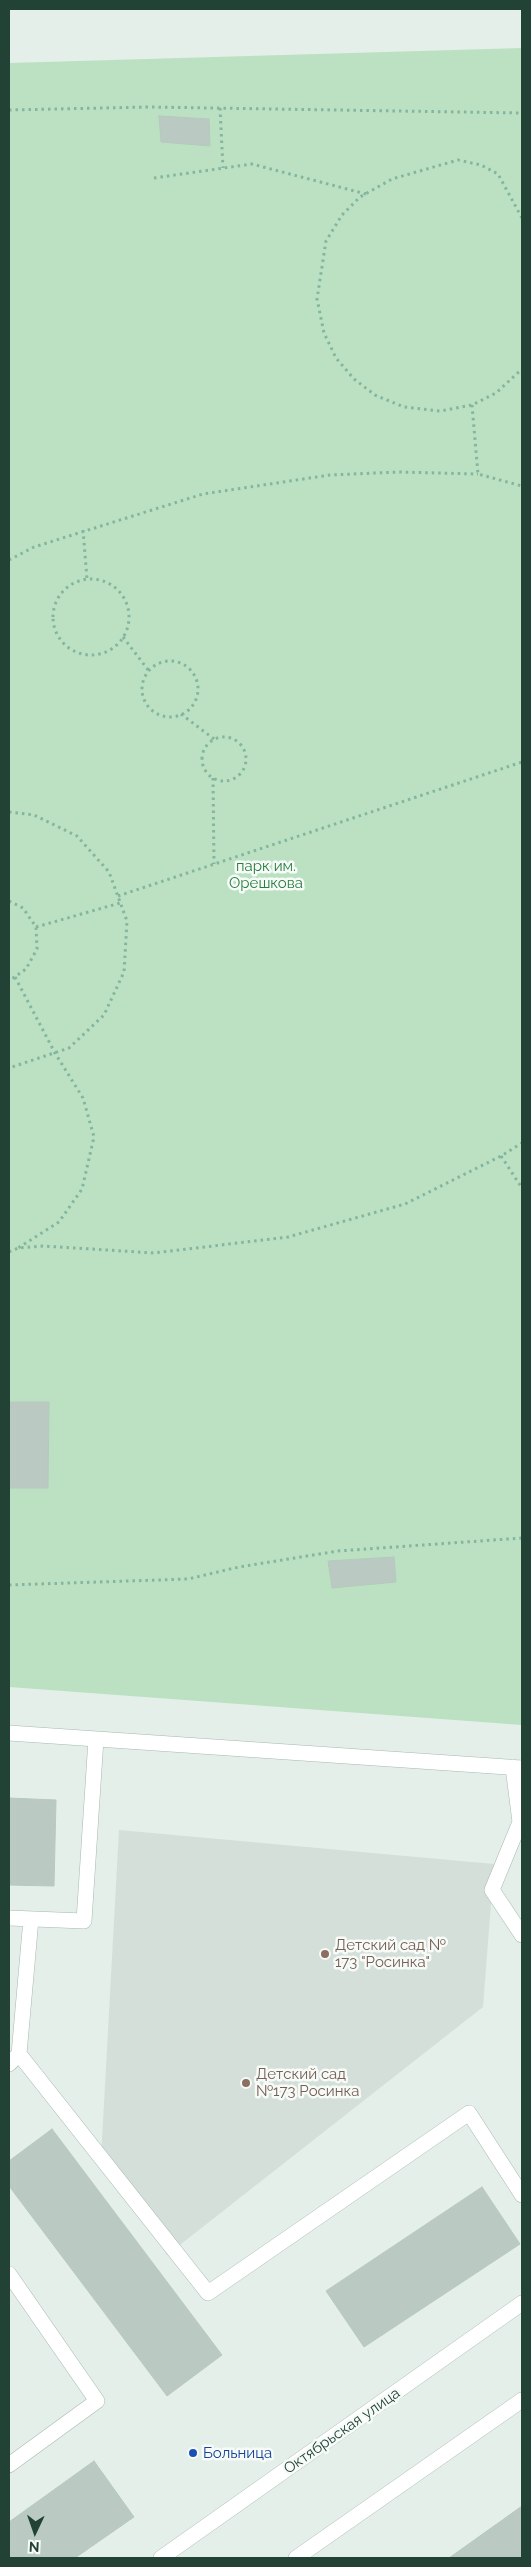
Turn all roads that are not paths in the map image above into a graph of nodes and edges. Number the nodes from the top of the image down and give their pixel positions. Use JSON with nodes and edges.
{"nodes":[{"id":1,"x":9,"y":1733,"type":"edge"},
{"id":2,"x":96,"y":1738,"type":"junction"},
{"id":3,"x":518,"y":1767,"type":"edge"},
{"id":4,"x":9,"y":1918,"type":"edge"},
{"id":5,"x":31,"y":1919,"type":"junction"},
{"id":6,"x":522,"y":1935,"type":"edge"},
{"id":7,"x":14,"y":2059,"type":"edge"},
{"id":8,"x":522,"y":2195,"type":"edge"},
{"id":9,"x":9,"y":2274,"type":"edge"},
{"id":10,"x":522,"y":2303,"type":"edge"},
{"id":11,"x":522,"y":2400,"type":"edge"},
{"id":12,"x":9,"y":2465,"type":"edge"},
{"id":13,"x":161,"y":2558,"type":"edge"},
{"id":14,"x":296,"y":2558,"type":"edge"}],
"edges":[{"from":1,"to":2,"type":"street"},
{"from":2,"to":3,"type":"street"},
{"from":2,"to":5,"type":"street"},
{"from":3,"to":6,"type":"street"},
{"from":4,"to":5,"type":"street"},
{"from":5,"to":7,"type":"street"},
{"from":7,"to":8,"type":"street"},
{"from":9,"to":12,"type":"street"},
{"from":10,"to":13,"type":"street","name":"Октябрьская улица"},
{"from":11,"to":14,"type":"street"}]}
